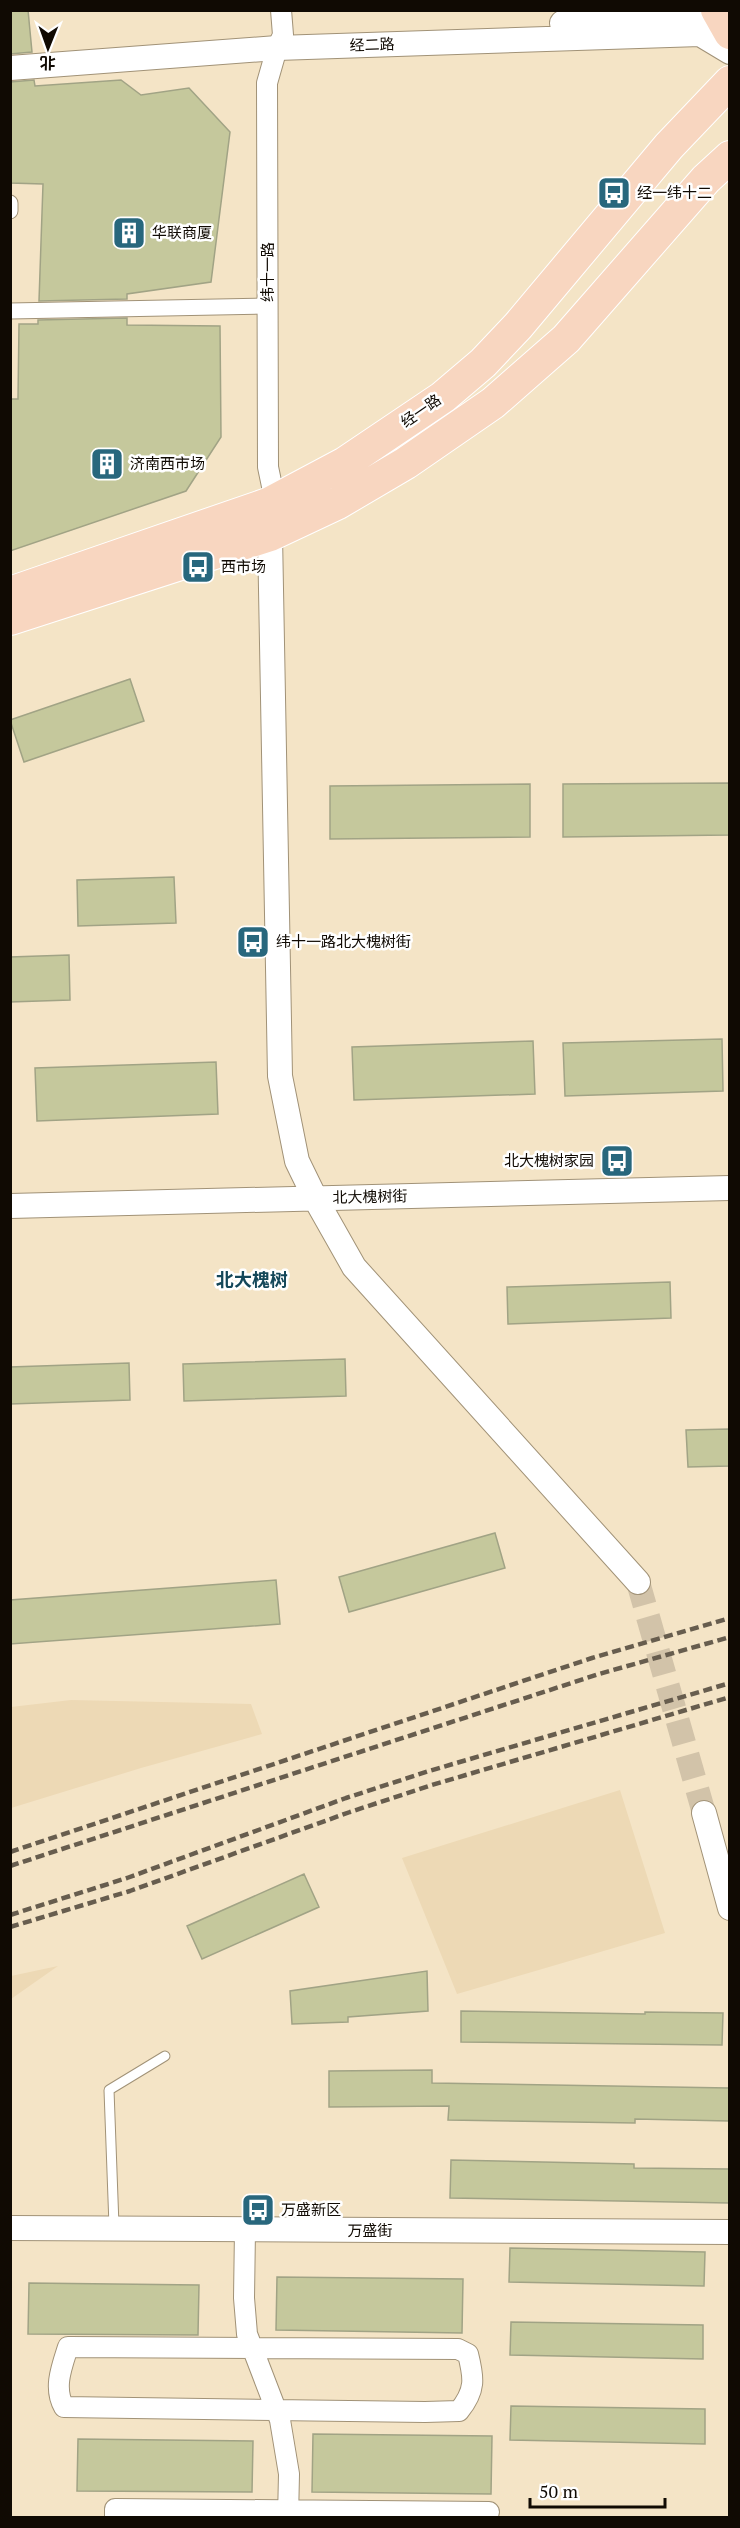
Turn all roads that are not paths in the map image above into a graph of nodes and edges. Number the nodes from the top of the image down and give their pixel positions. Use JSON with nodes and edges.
{"nodes":[{"id":1,"x":282,"y":10,"type":"edge"},
{"id":2,"x":724,"y":20,"type":"edge"},
{"id":3,"x":280,"y":41,"type":"junction"},
{"id":4,"x":729,"y":52,"type":"edge"},
{"id":5,"x":10,"y":56,"type":"edge"},
{"id":6,"x":10,"y":68,"type":"edge"},
{"id":7,"x":729,"y":82,"type":"edge"},
{"id":8,"x":729,"y":157,"type":"edge"},
{"id":9,"x":10,"y":203,"type":"edge"},
{"id":10,"x":10,"y":211,"type":"edge"},
{"id":11,"x":268,"y":306,"type":"junction"},
{"id":12,"x":10,"y":311,"type":"edge"},
{"id":13,"x":268,"y":504,"type":"junction"},
{"id":14,"x":270,"y":535,"type":"junction"},
{"id":15,"x":10,"y":593,"type":"edge"},
{"id":16,"x":10,"y":619,"type":"edge"},
{"id":17,"x":729,"y":1188,"type":"edge"},
{"id":18,"x":315,"y":1198,"type":"junction"},
{"id":19,"x":10,"y":1206,"type":"edge"},
{"id":20,"x":638,"y":1582,"type":"tunnel mouth"},
{"id":21,"x":705,"y":1813,"type":"tunnel mouth"},
{"id":22,"x":729,"y":1908,"type":"edge"},
{"id":23,"x":165,"y":2056,"type":"dead end"},
{"id":24,"x":10,"y":2228,"type":"edge"},
{"id":25,"x":114,"y":2229,"type":"junction"},
{"id":26,"x":245,"y":2230,"type":"junction"},
{"id":27,"x":729,"y":2232,"type":"edge"},
{"id":28,"x":252,"y":2348,"type":"junction"},
{"id":29,"x":276,"y":2409,"type":"junction"},
{"id":30,"x":489,"y":2512,"type":"dead end"},
{"id":31,"x":288,"y":2514,"type":"edge"},
{"id":32,"x":115,"y":2517,"type":"edge"}],
"edges":[{"from":1,"to":3,"type":"street","name":"纬十一路"},
{"from":2,"to":3,"type":"street","name":"经二路"},
{"from":3,"to":4,"type":"street","name":"经二路"},
{"from":3,"to":5,"type":"street","name":"经二路"},
{"from":3,"to":6,"type":"street","name":"经二路"},
{"from":3,"to":11,"type":"street","name":"纬十一路"},
{"from":7,"to":13,"type":"main road","name":"经一路"},
{"from":8,"to":14,"type":"main road"},
{"from":9,"to":10,"type":"street"},
{"from":11,"to":12,"type":"street"},
{"from":11,"to":13,"type":"street","name":"纬十一路"},
{"from":13,"to":14,"type":"street","name":"纬十一路"},
{"from":13,"to":15,"type":"main road","name":"经一路"},
{"from":14,"to":16,"type":"main road"},
{"from":14,"to":18,"type":"street"},
{"from":17,"to":18,"type":"street","name":"北大槐树街"},
{"from":18,"to":19,"type":"street","name":"北大槐树街"},
{"from":18,"to":20,"type":"street"},
{"from":21,"to":22,"type":"street"},
{"from":23,"to":25,"type":"lane"},
{"from":24,"to":25,"type":"street","name":"万盛街"},
{"from":25,"to":26,"type":"street","name":"万盛街"},
{"from":26,"to":27,"type":"street","name":"万盛街"},
{"from":26,"to":28,"type":"street"},
{"from":28,"to":29,"type":"street"},
{"from":28,"to":29,"type":"street"},
{"from":28,"to":29,"type":"street"},
{"from":29,"to":31,"type":"street"},
{"from":30,"to":31,"type":"street"},
{"from":31,"to":32,"type":"street"}]}
